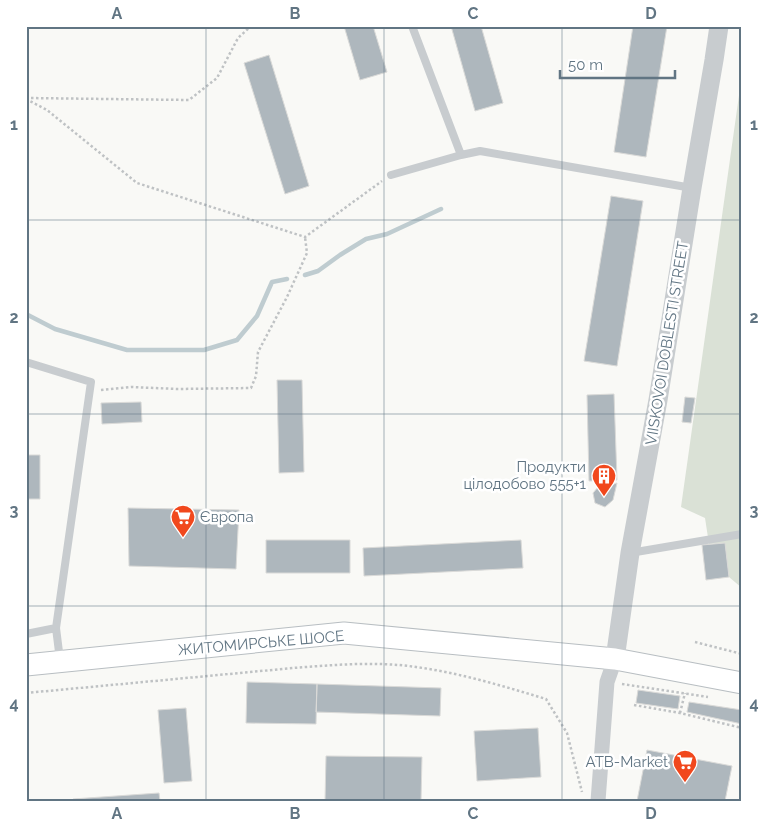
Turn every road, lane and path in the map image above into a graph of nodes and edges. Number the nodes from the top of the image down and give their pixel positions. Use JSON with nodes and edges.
{"nodes":[{"id":1,"x":251,"y":26,"type":"edge"},
{"id":2,"x":412,"y":26,"type":"edge"},
{"id":3,"x":719,"y":26,"type":"edge"},
{"id":4,"x":26,"y":98,"type":"edge"},
{"id":5,"x":461,"y":155,"type":"junction"},
{"id":6,"x":391,"y":175,"type":"joint"},
{"id":7,"x":692,"y":188,"type":"junction"},
{"id":8,"x":305,"y":237,"type":"junction"},
{"id":9,"x":26,"y":362,"type":"edge"},
{"id":10,"x":89,"y":391,"type":"junction"},
{"id":11,"x":742,"y":534,"type":"edge"},
{"id":12,"x":630,"y":553,"type":"junction"},
{"id":13,"x":56,"y":628,"type":"junction"},
{"id":14,"x":26,"y":634,"type":"edge"},
{"id":15,"x":695,"y":642,"type":"dead end"},
{"id":16,"x":742,"y":654,"type":"edge"},
{"id":17,"x":615,"y":659,"type":"junction"},
{"id":18,"x":60,"y":662,"type":"junction"},
{"id":19,"x":26,"y":665,"type":"edge"},
{"id":20,"x":606,"y":682,"type":"junction"},
{"id":21,"x":742,"y":682,"type":"edge"},
{"id":22,"x":687,"y":686,"type":"dead end"},
{"id":23,"x":26,"y":693,"type":"edge"},
{"id":24,"x":685,"y":693,"type":"junction"},
{"id":25,"x":634,"y":705,"type":"dead end"},
{"id":26,"x":680,"y":713,"type":"junction"},
{"id":27,"x":742,"y":728,"type":"edge"},
{"id":28,"x":582,"y":792,"type":"dead end"},
{"id":29,"x":598,"y":801,"type":"edge"}],
"edges":[{"from":1,"to":4,"type":"path"},
{"from":2,"to":5,"type":"lane"},
{"from":3,"to":7,"type":"street","name":"VIISKOVOI DOBLESTI STREET"},
{"from":4,"to":8,"type":"path"},
{"from":5,"to":6,"type":"lane"},
{"from":5,"to":7,"type":"lane"},
{"from":6,"to":8,"type":"path"},
{"from":7,"to":12,"type":"street","name":"VIISKOVOI DOBLESTI STREET"},
{"from":8,"to":10,"type":"path"},
{"from":9,"to":10,"type":"lane"},
{"from":10,"to":13,"type":"lane"},
{"from":11,"to":12,"type":"lane"},
{"from":12,"to":17,"type":"street","name":"VIISKOVOI DOBLESTI STREET"},
{"from":13,"to":14,"type":"lane"},
{"from":13,"to":18,"type":"lane"},
{"from":15,"to":16,"type":"path"},
{"from":17,"to":18,"type":"main road","name":"ЖИТОМИРСЬКЕ ШОСЕ"},
{"from":17,"to":20,"type":"street"},
{"from":17,"to":21,"type":"main road","name":"ЖИТОМИРСЬКЕ ШОСЕ"},
{"from":18,"to":19,"type":"main road","name":"ЖИТОМИРСЬКЕ ШОСЕ"},
{"from":20,"to":24,"type":"path"},
{"from":20,"to":29,"type":"street"},
{"from":22,"to":24,"type":"path"},
{"from":23,"to":28,"type":"path"},
{"from":24,"to":26,"type":"path"},
{"from":25,"to":26,"type":"path"},
{"from":26,"to":27,"type":"path"}]}
